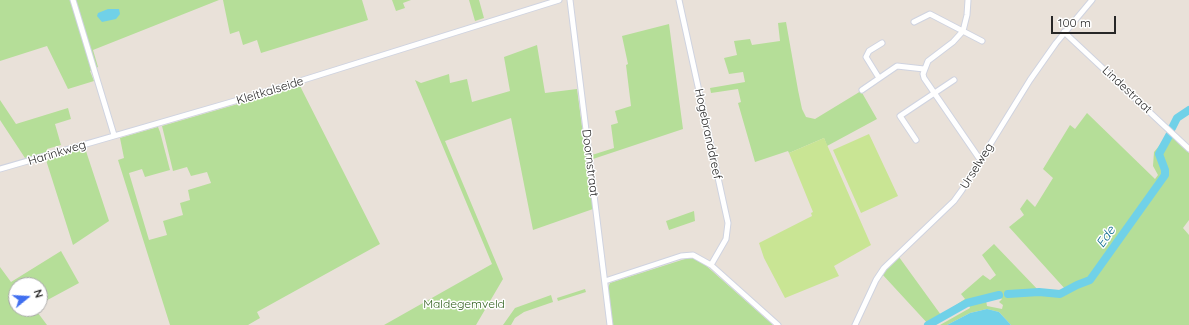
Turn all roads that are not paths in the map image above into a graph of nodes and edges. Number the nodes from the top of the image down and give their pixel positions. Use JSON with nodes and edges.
{"nodes":[{"id":1,"x":73,"y":0,"type":"edge"},
{"id":2,"x":559,"y":0,"type":"edge"},
{"id":3,"x":570,"y":0,"type":"edge"},
{"id":4,"x":679,"y":0,"type":"edge"},
{"id":5,"x":968,"y":0,"type":"edge"},
{"id":6,"x":1092,"y":0,"type":"edge"},
{"id":7,"x":914,"y":22,"type":"dead end"},
{"id":8,"x":963,"y":31,"type":"junction"},
{"id":9,"x":1064,"y":32,"type":"junction"},
{"id":10,"x":982,"y":41,"type":"dead end"},
{"id":11,"x":882,"y":43,"type":"dead end"},
{"id":12,"x":924,"y":69,"type":"junction"},
{"id":13,"x":879,"y":78,"type":"junction"},
{"id":14,"x":954,"y":80,"type":"dead end"},
{"id":15,"x":862,"y":90,"type":"dead end"},
{"id":16,"x":934,"y":93,"type":"junction"},
{"id":17,"x":114,"y":135,"type":"junction"},
{"id":18,"x":916,"y":140,"type":"dead end"},
{"id":19,"x":1189,"y":149,"type":"edge"},
{"id":20,"x":981,"y":161,"type":"junction"},
{"id":21,"x":0,"y":169,"type":"edge"},
{"id":22,"x":711,"y":265,"type":"junction"},
{"id":23,"x":605,"y":281,"type":"junction"},
{"id":24,"x":610,"y":325,"type":"edge"},
{"id":25,"x":778,"y":325,"type":"edge"},
{"id":26,"x":854,"y":325,"type":"edge"}],
"edges":[{"from":1,"to":17,"type":"street"},
{"from":2,"to":17,"type":"street","name":"Kleitkalseide"},
{"from":3,"to":23,"type":"street","name":"Doornstraat"},
{"from":4,"to":22,"type":"street","name":"Hogebranddreef"},
{"from":5,"to":8,"type":"street"},
{"from":6,"to":9,"type":"street","name":"Urselweg"},
{"from":7,"to":8,"type":"street"},
{"from":8,"to":10,"type":"street"},
{"from":8,"to":12,"type":"street"},
{"from":9,"to":19,"type":"street","name":"Lindestraat"},
{"from":9,"to":20,"type":"street","name":"Urselweg"},
{"from":11,"to":13,"type":"street"},
{"from":12,"to":13,"type":"street"},
{"from":12,"to":16,"type":"street"},
{"from":13,"to":15,"type":"street"},
{"from":14,"to":16,"type":"street"},
{"from":16,"to":18,"type":"street"},
{"from":16,"to":20,"type":"street"},
{"from":17,"to":21,"type":"street","name":"Harinkweg"},
{"from":20,"to":26,"type":"street","name":"Urselweg"},
{"from":22,"to":23,"type":"street"},
{"from":22,"to":25,"type":"street"},
{"from":23,"to":24,"type":"street","name":"Doornstraat"}]}
